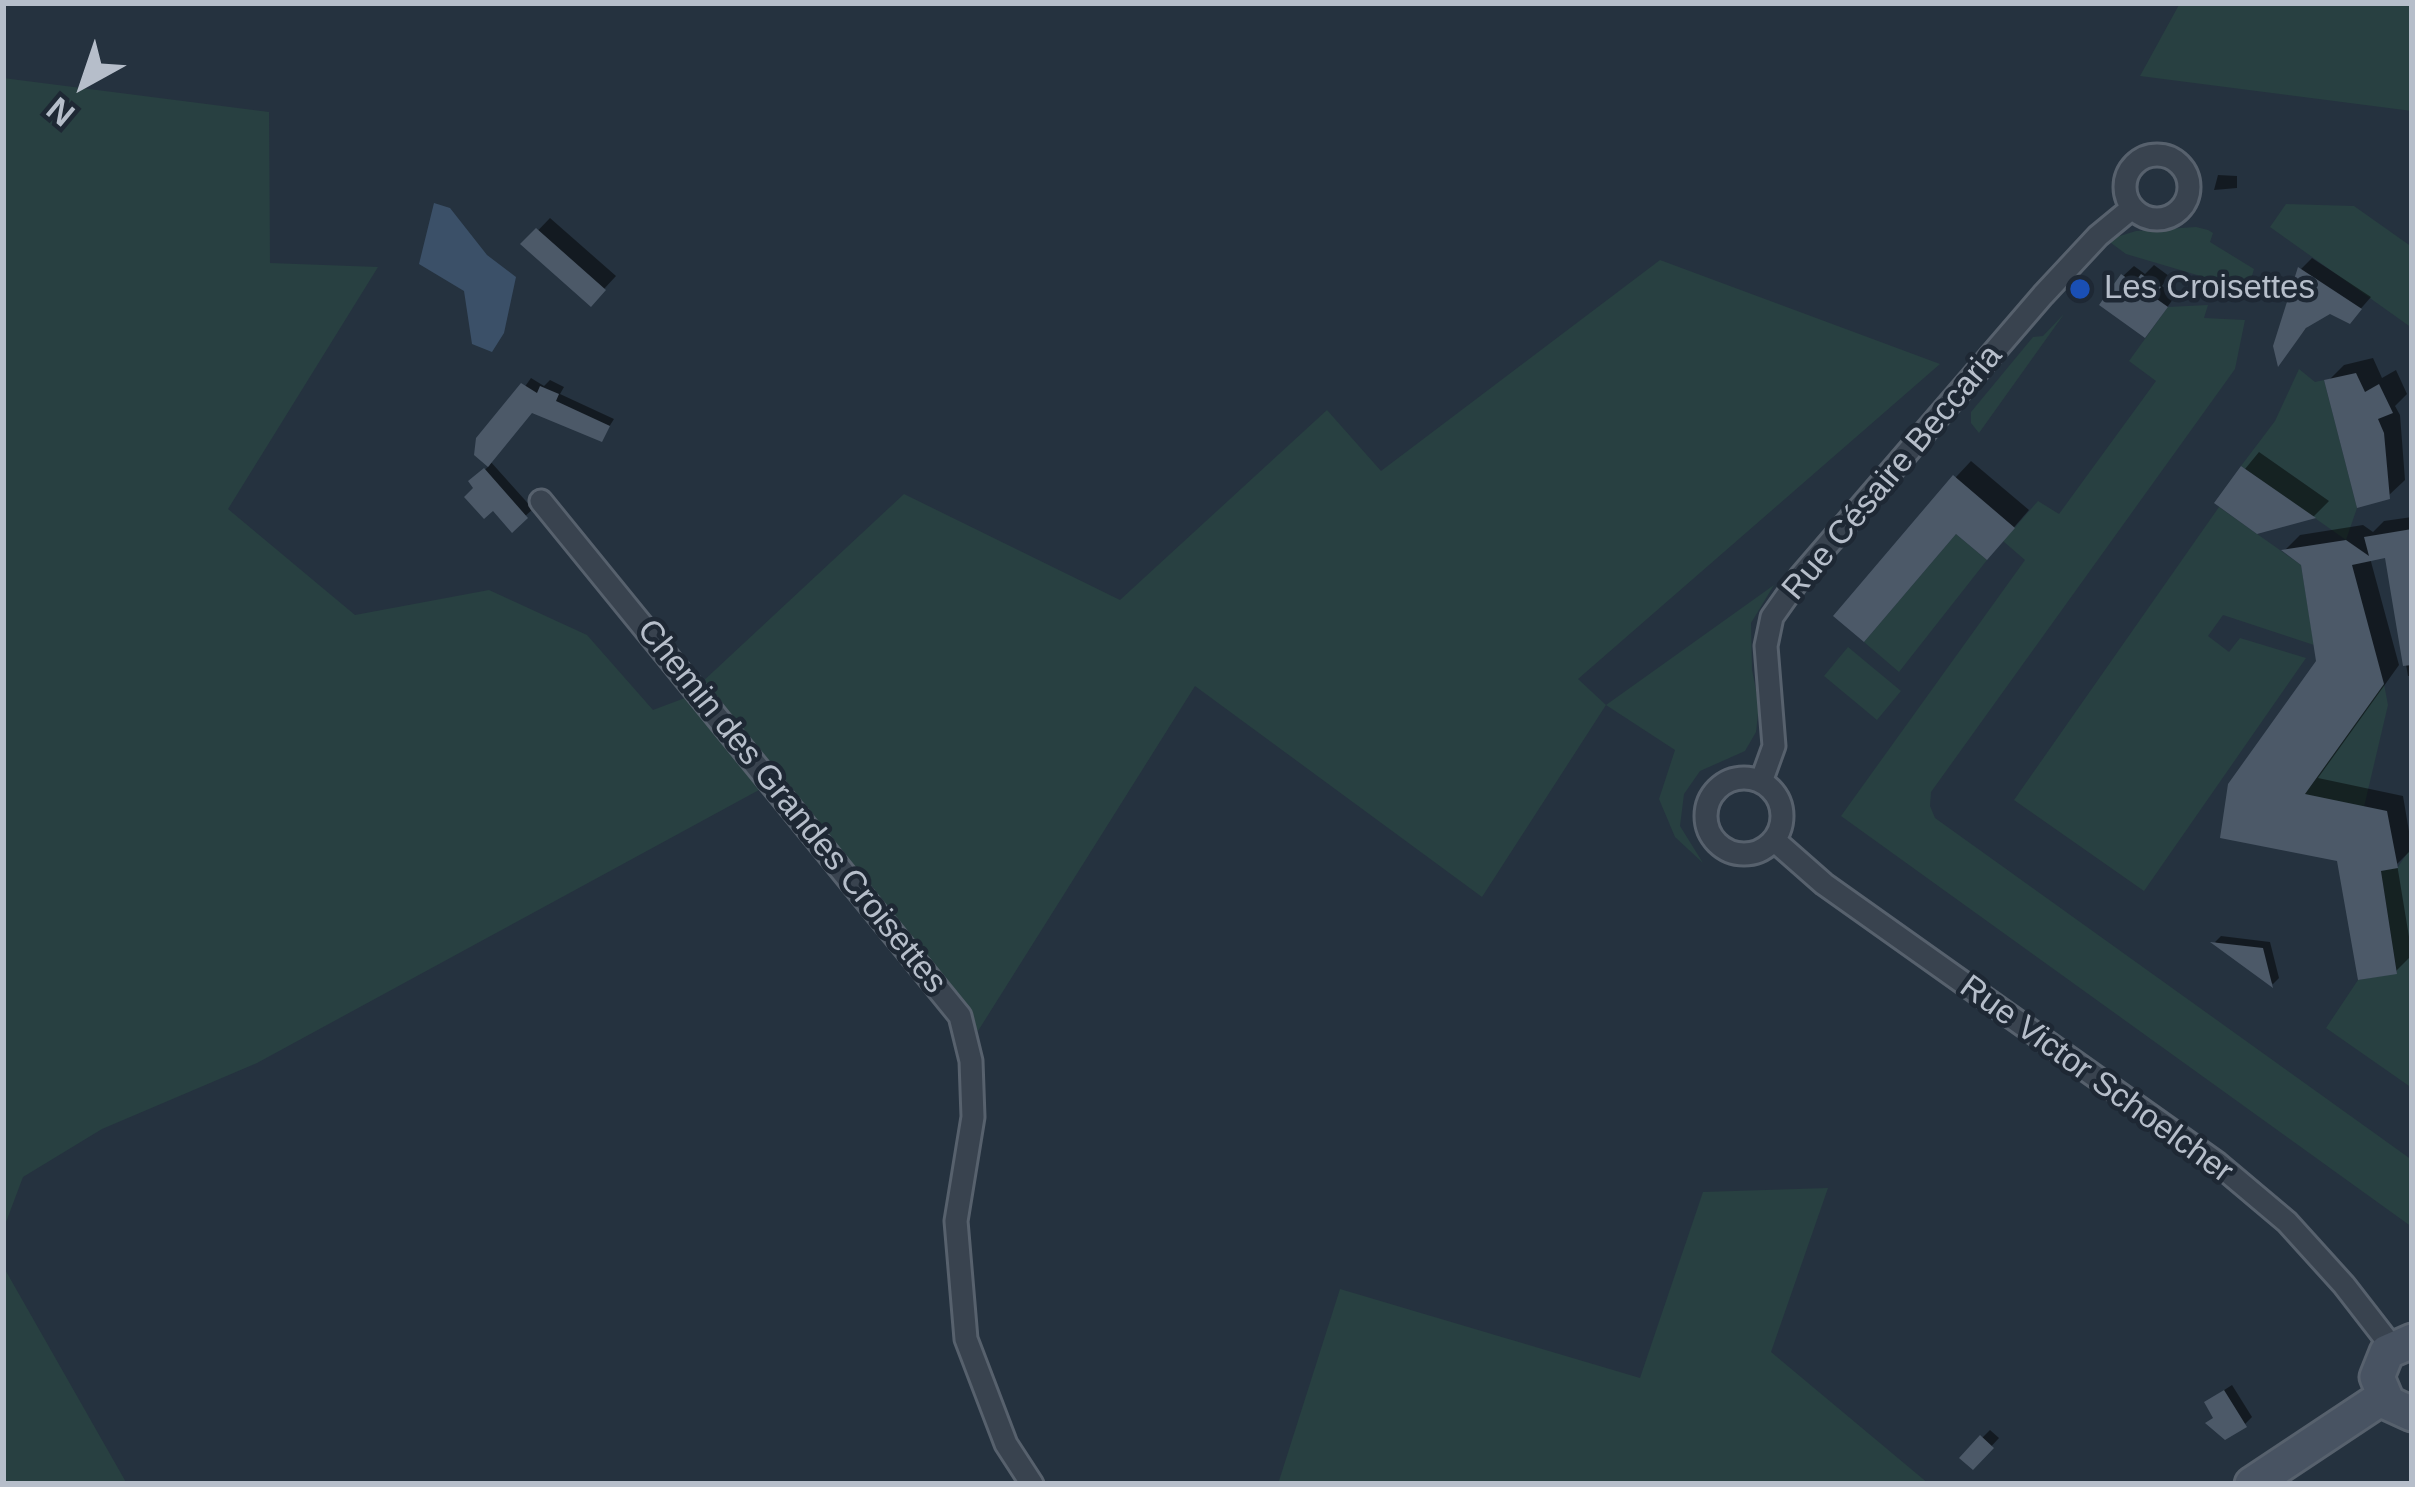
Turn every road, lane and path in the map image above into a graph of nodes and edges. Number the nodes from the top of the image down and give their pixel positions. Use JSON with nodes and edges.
{"nodes":[{"id":1,"x":2132,"y":208,"type":"dead end"},
{"id":2,"x":541,"y":501,"type":"dead end"},
{"id":3,"x":1760,"y":782,"type":"junction"},
{"id":4,"x":1774,"y":840,"type":"junction"},
{"id":5,"x":2402,"y":1344,"type":"edge"},
{"id":6,"x":2397,"y":1405,"type":"edge"},
{"id":7,"x":1032,"y":1484,"type":"edge"},
{"id":8,"x":2252,"y":1484,"type":"edge"}],
"edges":[{"from":1,"to":3,"type":"street","name":"Rue Césaire Beccaria"},
{"from":2,"to":7,"type":"street","name":"Chemin des Grandes Croisettes"},
{"from":3,"to":4,"type":"street"},
{"from":3,"to":4,"type":"street"},
{"from":4,"to":5,"type":"street","name":"Rue Victor Schoelcher"},
{"from":5,"to":6,"type":"main road"},
{"from":6,"to":8,"type":"main road"}]}
